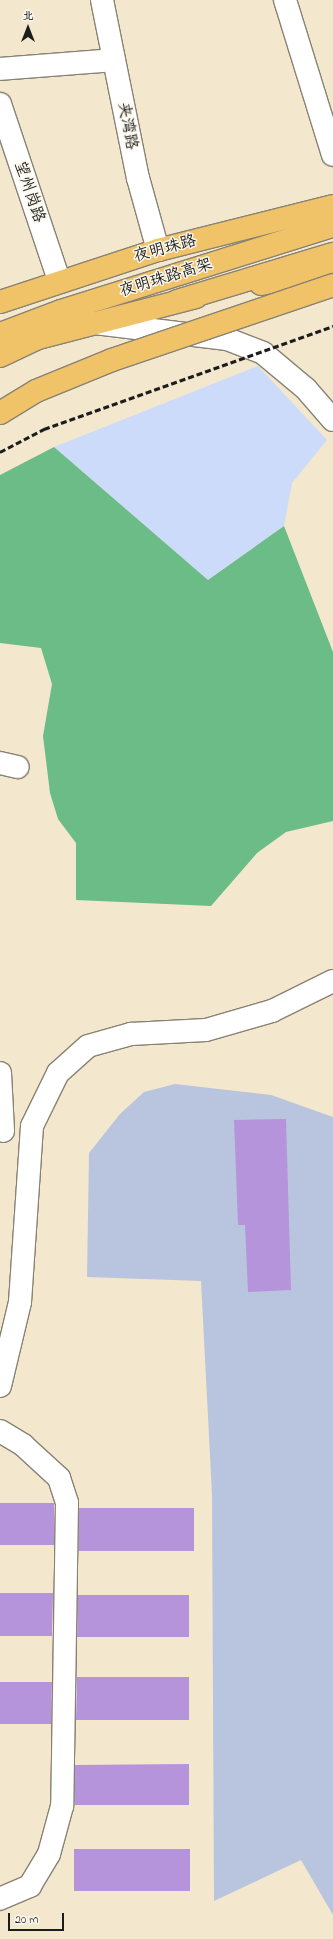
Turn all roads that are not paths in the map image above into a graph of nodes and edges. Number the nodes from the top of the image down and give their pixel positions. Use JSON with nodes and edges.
{"nodes":[{"id":1,"x":102,"y":0,"type":"edge"},
{"id":2,"x":285,"y":0,"type":"edge"},
{"id":3,"x":114,"y":60,"type":"junction"},
{"id":4,"x":0,"y":69,"type":"edge"},
{"id":5,"x":0,"y":104,"type":"edge"},
{"id":6,"x":333,"y":155,"type":"edge"},
{"id":7,"x":333,"y":206,"type":"edge"},
{"id":8,"x":333,"y":226,"type":"edge"},
{"id":9,"x":158,"y":250,"type":"junction"},
{"id":10,"x":333,"y":254,"type":"edge"},
{"id":11,"x":333,"y":270,"type":"edge"},
{"id":12,"x":59,"y":280,"type":"junction"},
{"id":13,"x":333,"y":285,"type":"edge"},
{"id":14,"x":177,"y":301,"type":"junction"},
{"id":15,"x":0,"y":302,"type":"edge"},
{"id":16,"x":95,"y":323,"type":"junction"},
{"id":17,"x":4,"y":350,"type":"edge"},
{"id":18,"x":0,"y":413,"type":"edge"},
{"id":19,"x":333,"y":420,"type":"edge"},
{"id":20,"x":333,"y":981,"type":"edge"},
{"id":21,"x":0,"y":1073,"type":"edge"},
{"id":22,"x":3,"y":1131,"type":"dead end"},
{"id":23,"x":0,"y":1386,"type":"edge"},
{"id":24,"x":0,"y":1431,"type":"edge"},
{"id":25,"x":0,"y":1899,"type":"edge"}],
"edges":[{"from":1,"to":3,"type":"street","name":"夹湾路"},
{"from":2,"to":6,"type":"street"},
{"from":3,"to":4,"type":"street"},
{"from":3,"to":9,"type":"street","name":"夹湾路"},
{"from":5,"to":12,"type":"street","name":"望州岗路"},
{"from":7,"to":9,"type":"main road","name":"夜明珠路"},
{"from":8,"to":17,"type":"main road","name":"夜明珠路高架"},
{"from":9,"to":12,"type":"main road","name":"夜明珠路"},
{"from":10,"to":14,"type":"main road","name":"夜明珠路高架"},
{"from":11,"to":14,"type":"main road"},
{"from":12,"to":15,"type":"main road","name":"夜明珠路"},
{"from":13,"to":18,"type":"main road","bridge":true},
{"from":14,"to":16,"type":"main road"},
{"from":16,"to":17,"type":"main road"},
{"from":16,"to":19,"type":"street"},
{"from":20,"to":23,"type":"street"},
{"from":21,"to":22,"type":"street"},
{"from":24,"to":25,"type":"street"}]}
